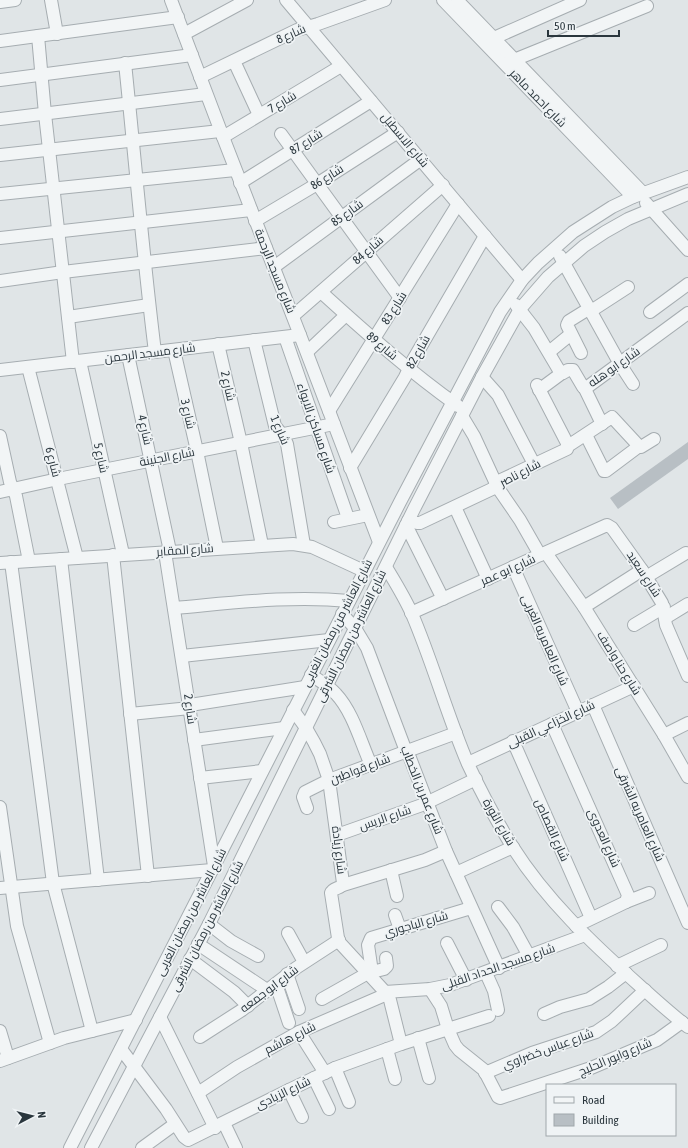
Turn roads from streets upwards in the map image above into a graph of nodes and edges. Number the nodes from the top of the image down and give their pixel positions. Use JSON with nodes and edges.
{"nodes":[{"id":1,"x":14,"y":0,"type":"edge"},
{"id":2,"x":51,"y":0,"type":"edge"},
{"id":3,"x":171,"y":0,"type":"edge"},
{"id":4,"x":247,"y":0,"type":"edge"},
{"id":5,"x":286,"y":0,"type":"edge"},
{"id":6,"x":385,"y":0,"type":"edge"},
{"id":7,"x":442,"y":0,"type":"edge"},
{"id":8,"x":0,"y":2,"type":"edge"},
{"id":9,"x":463,"y":2,"type":"edge"},
{"id":10,"x":572,"y":2,"type":"edge"},
{"id":11,"x":647,"y":6,"type":"dead end"},
{"id":12,"x":178,"y":17,"type":"junction"},
{"id":13,"x":308,"y":26,"type":"junction"},
{"id":14,"x":57,"y":34,"type":"junction"},
{"id":15,"x":184,"y":34,"type":"junction"},
{"id":16,"x":38,"y":36,"type":"junction"},
{"id":17,"x":494,"y":38,"type":"junction"},
{"id":18,"x":0,"y":41,"type":"edge"},
{"id":19,"x":192,"y":54,"type":"junction"},
{"id":20,"x":234,"y":61,"type":"junction"},
{"id":21,"x":510,"y":62,"type":"junction"},
{"id":22,"x":125,"y":63,"type":"junction"},
{"id":23,"x":341,"y":66,"type":"junction"},
{"id":24,"x":41,"y":74,"type":"junction"},
{"id":25,"x":200,"y":77,"type":"junction"},
{"id":26,"x":0,"y":80,"type":"edge"},
{"id":27,"x":206,"y":94,"type":"junction"},
{"id":28,"x":371,"y":101,"type":"junction"},
{"id":29,"x":129,"y":103,"type":"junction"},
{"id":30,"x":45,"y":114,"type":"junction"},
{"id":31,"x":260,"y":115,"type":"junction"},
{"id":32,"x":0,"y":119,"type":"edge"},
{"id":33,"x":398,"y":132,"type":"junction"},
{"id":34,"x":222,"y":134,"type":"junction"},
{"id":35,"x":281,"y":134,"type":"dead end"},
{"id":36,"x":133,"y":140,"type":"junction"},
{"id":37,"x":49,"y":149,"type":"junction"},
{"id":38,"x":292,"y":150,"type":"junction"},
{"id":39,"x":0,"y":155,"type":"edge"},
{"id":40,"x":421,"y":159,"type":"junction"},
{"id":41,"x":235,"y":170,"type":"junction"},
{"id":42,"x":688,"y":177,"type":"edge"},
{"id":43,"x":137,"y":180,"type":"junction"},
{"id":44,"x":240,"y":183,"type":"junction"},
{"id":45,"x":317,"y":184,"type":"junction"},
{"id":46,"x":443,"y":185,"type":"junction"},
{"id":47,"x":54,"y":188,"type":"junction"},
{"id":48,"x":0,"y":194,"type":"edge"},
{"id":49,"x":688,"y":194,"type":"edge"},
{"id":50,"x":638,"y":195,"type":"junction"},
{"id":51,"x":458,"y":204,"type":"junction"},
{"id":52,"x":650,"y":208,"type":"junction"},
{"id":53,"x":253,"y":215,"type":"junction"},
{"id":54,"x":341,"y":217,"type":"junction"},
{"id":55,"x":142,"y":222,"type":"junction"},
{"id":56,"x":58,"y":232,"type":"junction"},
{"id":57,"x":485,"y":236,"type":"junction"},
{"id":58,"x":0,"y":238,"type":"edge"},
{"id":59,"x":555,"y":246,"type":"junction"},
{"id":60,"x":266,"y":248,"type":"junction"},
{"id":61,"x":688,"y":250,"type":"edge"},
{"id":62,"x":366,"y":252,"type":"junction"},
{"id":63,"x":146,"y":262,"type":"junction"},
{"id":64,"x":564,"y":262,"type":"junction"},
{"id":65,"x":274,"y":267,"type":"junction"},
{"id":66,"x":63,"y":272,"type":"junction"},
{"id":67,"x":522,"y":280,"type":"junction"},
{"id":68,"x":0,"y":281,"type":"edge"},
{"id":69,"x":688,"y":284,"type":"edge"},
{"id":70,"x":628,"y":287,"type":"dead end"},
{"id":71,"x":321,"y":292,"type":"junction"},
{"id":72,"x":400,"y":298,"type":"junction"},
{"id":73,"x":509,"y":298,"type":"junction"},
{"id":74,"x":149,"y":305,"type":"junction"},
{"id":75,"x":520,"y":309,"type":"junction"},
{"id":76,"x":590,"y":309,"type":"junction"},
{"id":77,"x":650,"y":312,"type":"dead end"},
{"id":78,"x":688,"y":313,"type":"edge"},
{"id":79,"x":346,"y":315,"type":"junction"},
{"id":80,"x":293,"y":316,"type":"junction"},
{"id":81,"x":68,"y":317,"type":"junction"},
{"id":82,"x":571,"y":334,"type":"junction"},
{"id":83,"x":300,"y":335,"type":"junction"},
{"id":84,"x":285,"y":336,"type":"junction"},
{"id":85,"x":254,"y":340,"type":"junction"},
{"id":86,"x":374,"y":340,"type":"junction"},
{"id":87,"x":218,"y":344,"type":"junction"},
{"id":88,"x":174,"y":350,"type":"junction"},
{"id":89,"x":155,"y":352,"type":"junction"},
{"id":90,"x":307,"y":352,"type":"junction"},
{"id":91,"x":549,"y":352,"type":"junction"},
{"id":92,"x":581,"y":353,"type":"dead end"},
{"id":93,"x":128,"y":355,"type":"junction"},
{"id":94,"x":76,"y":361,"type":"junction"},
{"id":95,"x":620,"y":364,"type":"junction"},
{"id":96,"x":28,"y":367,"type":"junction"},
{"id":97,"x":408,"y":369,"type":"junction"},
{"id":98,"x":0,"y":370,"type":"edge"},
{"id":99,"x":562,"y":373,"type":"junction"},
{"id":100,"x":482,"y":377,"type":"junction"},
{"id":101,"x":632,"y":384,"type":"dead end"},
{"id":102,"x":584,"y":388,"type":"junction"},
{"id":103,"x":452,"y":402,"type":"junction"},
{"id":104,"x":329,"y":411,"type":"junction"},
{"id":105,"x":464,"y":413,"type":"junction"},
{"id":106,"x":334,"y":424,"type":"junction"},
{"id":107,"x":602,"y":424,"type":"junction"},
{"id":108,"x":316,"y":428,"type":"junction"},
{"id":109,"x":282,"y":435,"type":"junction"},
{"id":110,"x":586,"y":435,"type":"junction"},
{"id":111,"x":0,"y":436,"type":"edge"},
{"id":112,"x":654,"y":439,"type":"dead end"},
{"id":113,"x":241,"y":443,"type":"junction"},
{"id":114,"x":568,"y":446,"type":"junction"},
{"id":115,"x":638,"y":447,"type":"junction"},
{"id":116,"x":197,"y":451,"type":"junction"},
{"id":117,"x":152,"y":461,"type":"junction"},
{"id":118,"x":534,"y":464,"type":"junction"},
{"id":119,"x":350,"y":468,"type":"junction"},
{"id":120,"x":104,"y":470,"type":"junction"},
{"id":121,"x":58,"y":478,"type":"junction"},
{"id":122,"x":496,"y":485,"type":"junction"},
{"id":123,"x":13,"y":489,"type":"junction"},
{"id":124,"x":0,"y":492,"type":"edge"},
{"id":125,"x":400,"y":502,"type":"junction"},
{"id":126,"x":455,"y":507,"type":"junction"},
{"id":127,"x":414,"y":509,"type":"junction"},
{"id":128,"x":368,"y":515,"type":"junction"},
{"id":129,"x":348,"y":518,"type":"junction"},
{"id":130,"x":334,"y":522,"type":"dead end"},
{"id":131,"x":407,"y":523,"type":"junction"},
{"id":132,"x":604,"y":526,"type":"joint"},
{"id":133,"x":379,"y":542,"type":"junction"},
{"id":134,"x":262,"y":545,"type":"junction"},
{"id":135,"x":304,"y":545,"type":"junction"},
{"id":136,"x":217,"y":548,"type":"junction"},
{"id":137,"x":168,"y":551,"type":"junction"},
{"id":138,"x":686,"y":553,"type":"dead end"},
{"id":139,"x":543,"y":554,"type":"junction"},
{"id":140,"x":118,"y":555,"type":"junction"},
{"id":141,"x":61,"y":558,"type":"junction"},
{"id":142,"x":77,"y":558,"type":"junction"},
{"id":143,"x":30,"y":561,"type":"junction"},
{"id":144,"x":5,"y":562,"type":"edge"},
{"id":145,"x":386,"y":567,"type":"junction"},
{"id":146,"x":513,"y":567,"type":"junction"},
{"id":147,"x":362,"y":574,"type":"junction"},
{"id":148,"x":644,"y":574,"type":"junction"},
{"id":149,"x":488,"y":579,"type":"junction"},
{"id":150,"x":376,"y":587,"type":"junction"},
{"id":151,"x":443,"y":599,"type":"junction"},
{"id":152,"x":349,"y":601,"type":"junction"},
{"id":153,"x":688,"y":604,"type":"edge"},
{"id":154,"x":584,"y":607,"type":"junction"},
{"id":155,"x":174,"y":608,"type":"junction"},
{"id":156,"x":664,"y":612,"type":"junction"},
{"id":157,"x":412,"y":613,"type":"junction"},
{"id":158,"x":342,"y":614,"type":"junction"},
{"id":159,"x":634,"y":625,"type":"dead end"},
{"id":160,"x":355,"y":628,"type":"junction"},
{"id":161,"x":329,"y":640,"type":"junction"},
{"id":162,"x":182,"y":656,"type":"junction"},
{"id":163,"x":685,"y":663,"type":"edge"},
{"id":164,"x":311,"y":675,"type":"junction"},
{"id":165,"x":688,"y":676,"type":"edge"},
{"id":166,"x":327,"y":686,"type":"junction"},
{"id":167,"x":634,"y":686,"type":"junction"},
{"id":168,"x":305,"y":687,"type":"junction"},
{"id":169,"x":593,"y":705,"type":"junction"},
{"id":170,"x":190,"y":706,"type":"junction"},
{"id":171,"x":293,"y":710,"type":"junction"},
{"id":172,"x":578,"y":712,"type":"junction"},
{"id":173,"x":130,"y":714,"type":"junction"},
{"id":174,"x":688,"y":723,"type":"edge"},
{"id":175,"x":552,"y":724,"type":"junction"},
{"id":176,"x":284,"y":728,"type":"junction"},
{"id":177,"x":306,"y":728,"type":"junction"},
{"id":178,"x":456,"y":733,"type":"junction"},
{"id":179,"x":664,"y":735,"type":"junction"},
{"id":180,"x":194,"y":740,"type":"junction"},
{"id":181,"x":513,"y":741,"type":"junction"},
{"id":182,"x":407,"y":751,"type":"junction"},
{"id":183,"x":468,"y":763,"type":"junction"},
{"id":184,"x":371,"y":765,"type":"junction"},
{"id":185,"x":262,"y":770,"type":"junction"},
{"id":186,"x":688,"y":777,"type":"edge"},
{"id":187,"x":200,"y":778,"type":"junction"},
{"id":188,"x":329,"y":780,"type":"junction"},
{"id":189,"x":476,"y":780,"type":"junction"},
{"id":190,"x":428,"y":802,"type":"junction"},
{"id":191,"x":0,"y":807,"type":"edge"},
{"id":192,"x":307,"y":808,"type":"dead end"},
{"id":193,"x":337,"y":835,"type":"junction"},
{"id":194,"x":512,"y":847,"type":"junction"},
{"id":195,"x":446,"y":851,"type":"junction"},
{"id":196,"x":213,"y":868,"type":"junction"},
{"id":197,"x":392,"y":870,"type":"junction"},
{"id":198,"x":456,"y":873,"type":"junction"},
{"id":199,"x":148,"y":876,"type":"junction"},
{"id":200,"x":98,"y":880,"type":"junction"},
{"id":201,"x":53,"y":884,"type":"junction"},
{"id":202,"x":343,"y":885,"type":"junction"},
{"id":203,"x":5,"y":888,"type":"edge"},
{"id":204,"x":649,"y":893,"type":"dead end"},
{"id":205,"x":397,"y":896,"type":"dead end"},
{"id":206,"x":626,"y":902,"type":"junction"},
{"id":207,"x":498,"y":907,"type":"dead end"},
{"id":208,"x":471,"y":908,"type":"junction"},
{"id":209,"x":396,"y":915,"type":"dead end"},
{"id":210,"x":591,"y":918,"type":"junction"},
{"id":211,"x":186,"y":922,"type":"junction"},
{"id":212,"x":688,"y":923,"type":"edge"},
{"id":213,"x":576,"y":926,"type":"junction"},
{"id":214,"x":400,"y":929,"type":"junction"},
{"id":215,"x":288,"y":933,"type":"dead end"},
{"id":216,"x":203,"y":934,"type":"junction"},
{"id":217,"x":585,"y":935,"type":"junction"},
{"id":218,"x":339,"y":940,"type":"junction"},
{"id":219,"x":447,"y":943,"type":"dead end"},
{"id":220,"x":661,"y":945,"type":"dead end"},
{"id":221,"x":258,"y":956,"type":"dead end"},
{"id":222,"x":529,"y":956,"type":"junction"},
{"id":223,"x":386,"y":958,"type":"dead end"},
{"id":224,"x":190,"y":959,"type":"junction"},
{"id":225,"x":304,"y":962,"type":"junction"},
{"id":226,"x":499,"y":968,"type":"junction"},
{"id":227,"x":621,"y":969,"type":"junction"},
{"id":228,"x":370,"y":972,"type":"junction"},
{"id":229,"x":486,"y":973,"type":"junction"},
{"id":230,"x":287,"y":974,"type":"junction"},
{"id":231,"x":466,"y":980,"type":"junction"},
{"id":232,"x":272,"y":987,"type":"junction"},
{"id":233,"x":430,"y":989,"type":"junction"},
{"id":234,"x":645,"y":990,"type":"junction"},
{"id":235,"x":386,"y":993,"type":"junction"},
{"id":236,"x":322,"y":999,"type":"dead end"},
{"id":237,"x":248,"y":1006,"type":"junction"},
{"id":238,"x":300,"y":1009,"type":"dead end"},
{"id":239,"x":544,"y":1014,"type":"dead end"},
{"id":240,"x":138,"y":1017,"type":"junction"},
{"id":241,"x":158,"y":1021,"type":"junction"},
{"id":242,"x":289,"y":1023,"type":"dead end"},
{"id":243,"x":685,"y":1023,"type":"edge"},
{"id":244,"x":448,"y":1028,"type":"junction"},
{"id":245,"x":92,"y":1030,"type":"junction"},
{"id":246,"x":0,"y":1031,"type":"edge"},
{"id":247,"x":299,"y":1032,"type":"junction"},
{"id":248,"x":200,"y":1037,"type":"dead end"},
{"id":249,"x":418,"y":1038,"type":"junction"},
{"id":250,"x":50,"y":1043,"type":"junction"},
{"id":251,"x":401,"y":1044,"type":"junction"},
{"id":252,"x":121,"y":1049,"type":"junction"},
{"id":253,"x":387,"y":1049,"type":"junction"},
{"id":254,"x":4,"y":1060,"type":"edge"},
{"id":255,"x":134,"y":1066,"type":"junction"},
{"id":256,"x":324,"y":1073,"type":"junction"},
{"id":257,"x":485,"y":1073,"type":"junction"},
{"id":258,"x":429,"y":1078,"type":"dead end"},
{"id":259,"x":395,"y":1079,"type":"dead end"},
{"id":260,"x":289,"y":1090,"type":"junction"},
{"id":261,"x":198,"y":1093,"type":"junction"},
{"id":262,"x":349,"y":1102,"type":"dead end"},
{"id":263,"x":329,"y":1109,"type":"dead end"},
{"id":264,"x":302,"y":1117,"type":"dead end"},
{"id":265,"x":175,"y":1124,"type":"junction"},
{"id":266,"x":220,"y":1125,"type":"junction"},
{"id":267,"x":70,"y":1148,"type":"edge"},
{"id":268,"x":91,"y":1148,"type":"edge"},
{"id":269,"x":142,"y":1148,"type":"edge"},
{"id":270,"x":236,"y":1148,"type":"edge"}],
"edges":[{"from":1,"to":8,"type":"street"},
{"from":2,"to":14,"type":"street"},
{"from":3,"to":12,"type":"street","name":"شارع مسجد الرحمة"},
{"from":4,"to":15,"type":"street"},
{"from":5,"to":13,"type":"street","name":"شارع الاسطبل"},
{"from":6,"to":13,"type":"street","name":"شارع 8"},
{"from":7,"to":21,"type":"street","name":"شارع احمد ماهر"},
{"from":9,"to":17,"type":"street","name":"شارع احمد ماهر"},
{"from":10,"to":17,"type":"street"},
{"from":11,"to":21,"type":"street"},
{"from":12,"to":14,"type":"street"},
{"from":12,"to":15,"type":"street","name":"شارع مسجد الرحمة"},
{"from":13,"to":20,"type":"street","name":"شارع 8"},
{"from":13,"to":23,"type":"street","name":"شارع الاسطبل"},
{"from":14,"to":16,"type":"street"},
{"from":15,"to":19,"type":"street","name":"شارع مسجد الرحمة"},
{"from":16,"to":18,"type":"street"},
{"from":16,"to":24,"type":"street","name":"شارع 5"},
{"from":17,"to":21,"type":"street","name":"شارع احمد ماهر"},
{"from":19,"to":22,"type":"street"},
{"from":19,"to":25,"type":"street","name":"شارع مسجد الرحمة"},
{"from":20,"to":25,"type":"street","name":"شارع 8"},
{"from":20,"to":31,"type":"street"},
{"from":21,"to":50,"type":"street","name":"شارع احمد ماهر"},
{"from":22,"to":24,"type":"street"},
{"from":22,"to":29,"type":"street"},
{"from":23,"to":28,"type":"street","name":"شارع الاسطبل"},
{"from":23,"to":31,"type":"street","name":"شارع 7"},
{"from":24,"to":26,"type":"street"},
{"from":24,"to":30,"type":"street","name":"شارع 5"},
{"from":25,"to":27,"type":"street","name":"شارع مسجد الرحمة"},
{"from":27,"to":29,"type":"street"},
{"from":27,"to":34,"type":"street","name":"شارع مسجد الرحمة"},
{"from":28,"to":33,"type":"street","name":"شارع الاسطبل"},
{"from":28,"to":38,"type":"street","name":"شارع 87"},
{"from":29,"to":30,"type":"street"},
{"from":29,"to":36,"type":"street"},
{"from":30,"to":32,"type":"street"},
{"from":30,"to":37,"type":"street","name":"شارع 5"},
{"from":31,"to":34,"type":"street","name":"شارع 7"},
{"from":33,"to":40,"type":"street","name":"شارع الاسطبل"},
{"from":33,"to":45,"type":"street","name":"شارع 86"},
{"from":34,"to":36,"type":"street"},
{"from":34,"to":41,"type":"street","name":"شارع مسجد الرحمة"},
{"from":35,"to":38,"type":"street"},
{"from":36,"to":37,"type":"street"},
{"from":36,"to":43,"type":"street"},
{"from":37,"to":39,"type":"street"},
{"from":37,"to":47,"type":"street","name":"شارع 5"},
{"from":38,"to":44,"type":"street","name":"شارع 87"},
{"from":38,"to":45,"type":"street"},
{"from":40,"to":46,"type":"street","name":"شارع الاسطبل"},
{"from":40,"to":54,"type":"street","name":"شارع 85"},
{"from":41,"to":43,"type":"street"},
{"from":41,"to":44,"type":"street","name":"شارع مسجد الرحمة"},
{"from":42,"to":50,"type":"street","name":"شارع العاشر من رمضان الغربى"},
{"from":43,"to":47,"type":"street"},
{"from":43,"to":55,"type":"street"},
{"from":44,"to":53,"type":"street","name":"شارع مسجد الرحمة"},
{"from":45,"to":53,"type":"street","name":"شارع 86"},
{"from":45,"to":54,"type":"street"},
{"from":46,"to":51,"type":"street","name":"شارع الاسطبل"},
{"from":46,"to":62,"type":"street","name":"شارع 84"},
{"from":47,"to":48,"type":"street"},
{"from":47,"to":56,"type":"street","name":"شارع 5"},
{"from":49,"to":52,"type":"street","name":"شارع العاشر من رمضان الشرقى"},
{"from":50,"to":52,"type":"street","name":"شارع احمد ماهر"},
{"from":50,"to":59,"type":"street","name":"شارع العاشر من رمضان الغربى"},
{"from":51,"to":57,"type":"street","name":"شارع الاسطبل"},
{"from":51,"to":72,"type":"street","name":"شارع 83"},
{"from":52,"to":61,"type":"street","name":"شارع احمد ماهر"},
{"from":52,"to":64,"type":"street","name":"شارع العاشر من رمضان الشرقى"},
{"from":53,"to":55,"type":"street"},
{"from":53,"to":60,"type":"street","name":"شارع مسجد الرحمة"},
{"from":54,"to":62,"type":"street"},
{"from":54,"to":65,"type":"street","name":"شارع 85"},
{"from":55,"to":56,"type":"street"},
{"from":55,"to":63,"type":"street"},
{"from":56,"to":58,"type":"street"},
{"from":56,"to":66,"type":"street","name":"شارع 5"},
{"from":57,"to":67,"type":"street","name":"شارع الاسطبل"},
{"from":57,"to":97,"type":"street","name":"شارع 82"},
{"from":59,"to":64,"type":"street"},
{"from":59,"to":67,"type":"street","name":"شارع العاشر من رمضان الغربى"},
{"from":60,"to":63,"type":"street"},
{"from":60,"to":65,"type":"street","name":"شارع مسجد الرحمة"},
{"from":62,"to":71,"type":"street","name":"شارع 84"},
{"from":62,"to":72,"type":"street"},
{"from":63,"to":66,"type":"street"},
{"from":63,"to":74,"type":"street"},
{"from":64,"to":75,"type":"street","name":"شارع العاشر من رمضان الشرقى"},
{"from":64,"to":76,"type":"street"},
{"from":65,"to":80,"type":"street","name":"شارع مسجد الرحمة"},
{"from":66,"to":68,"type":"street"},
{"from":66,"to":81,"type":"street","name":"شارع 5"},
{"from":67,"to":73,"type":"street","name":"شارع العاشر من رمضان الغربى"},
{"from":69,"to":77,"type":"street"},
{"from":70,"to":76,"type":"street"},
{"from":71,"to":79,"type":"street","name":"شارع 89"},
{"from":71,"to":80,"type":"street","name":"شارع 84"},
{"from":72,"to":86,"type":"street","name":"شارع 83"},
{"from":73,"to":75,"type":"street"},
{"from":73,"to":103,"type":"street","name":"شارع العاشر من رمضان الغربى"},
{"from":74,"to":81,"type":"street"},
{"from":74,"to":89,"type":"street"},
{"from":75,"to":91,"type":"street"},
{"from":75,"to":100,"type":"street","name":"شارع العاشر من رمضان الشرقى"},
{"from":76,"to":82,"type":"street"},
{"from":76,"to":95,"type":"street"},
{"from":78,"to":95,"type":"street","name":"شارع ابو هله"},
{"from":79,"to":86,"type":"street","name":"شارع 89"},
{"from":79,"to":90,"type":"street"},
{"from":80,"to":83,"type":"street","name":"شارع مسجد الرحمة"},
{"from":81,"to":94,"type":"street","name":"شارع 5"},
{"from":82,"to":91,"type":"street"},
{"from":82,"to":92,"type":"street"},
{"from":83,"to":84,"type":"street","name":"شارع مسجد الرحمن"},
{"from":83,"to":90,"type":"street","name":"شارع مسجد الرحمة"},
{"from":84,"to":85,"type":"street","name":"شارع مسجد الرحمن"},
{"from":84,"to":108,"type":"street","name":"شارع مساكن الايواء"},
{"from":85,"to":87,"type":"street","name":"شارع مسجد الرحمن"},
{"from":85,"to":109,"type":"street","name":"شارع 1"},
{"from":86,"to":97,"type":"street","name":"شارع 89"},
{"from":86,"to":104,"type":"street","name":"شارع 83"},
{"from":87,"to":88,"type":"street","name":"شارع مسجد الرحمن"},
{"from":87,"to":113,"type":"street","name":"شارع 2"},
{"from":88,"to":89,"type":"street","name":"شارع مسجد الرحمن"},
{"from":88,"to":116,"type":"street","name":"شارع 3"},
{"from":89,"to":93,"type":"street","name":"شارع مسجد الرحمن"},
{"from":90,"to":104,"type":"street","name":"شارع مسجد الرحمة"},
{"from":91,"to":99,"type":"street"},
{"from":93,"to":94,"type":"street","name":"شارع مسجد الرحمن"},
{"from":93,"to":117,"type":"street","name":"شارع 4"},
{"from":94,"to":96,"type":"street","name":"شارع مسجد الرحمن"},
{"from":94,"to":120,"type":"street","name":"شارع 5"},
{"from":95,"to":101,"type":"street"},
{"from":95,"to":102,"type":"street","name":"شارع ابو هله"},
{"from":96,"to":98,"type":"street","name":"شارع مسجد الرحمن"},
{"from":96,"to":121,"type":"street","name":"شارع 6"},
{"from":97,"to":103,"type":"street","name":"شارع 89"},
{"from":97,"to":119,"type":"street","name":"شارع 82"},
{"from":99,"to":102,"type":"street","name":"شارع ابو هله"},
{"from":99,"to":114,"type":"street"},
{"from":100,"to":105,"type":"street","name":"شارع العاشر من رمضان الشرقى"},
{"from":100,"to":118,"type":"street"},
{"from":102,"to":107,"type":"street"},
{"from":103,"to":105,"type":"street","name":"شارع 89"},
{"from":103,"to":125,"type":"street","name":"شارع العاشر من رمضان الغربى"},
{"from":104,"to":106,"type":"street","name":"شارع مسجد الرحمة"},
{"from":105,"to":122,"type":"street","name":"شارع حنا واصف"},
{"from":105,"to":127,"type":"street","name":"شارع العاشر من رمضان الشرقى"},
{"from":106,"to":108,"type":"street","name":"شارع الجنينة"},
{"from":106,"to":119,"type":"street","name":"شارع مسجد الرحمة"},
{"from":107,"to":110,"type":"street","name":"شارع ناصر"},
{"from":107,"to":115,"type":"street"},
{"from":108,"to":109,"type":"street","name":"شارع الجنينة"},
{"from":108,"to":129,"type":"street","name":"شارع مساكن الايواء"},
{"from":109,"to":113,"type":"street","name":"شارع الجنينة"},
{"from":109,"to":135,"type":"street","name":"شارع 1"},
{"from":110,"to":114,"type":"street","name":"شارع ناصر"},
{"from":110,"to":115,"type":"street"},
{"from":111,"to":123,"type":"street"},
{"from":112,"to":115,"type":"street"},
{"from":113,"to":116,"type":"street","name":"شارع الجنينة"},
{"from":113,"to":134,"type":"street","name":"شارع 2"},
{"from":114,"to":118,"type":"street","name":"شارع ناصر"},
{"from":116,"to":117,"type":"street","name":"شارع الجنينة"},
{"from":116,"to":136,"type":"street","name":"شارع 3"},
{"from":117,"to":120,"type":"street","name":"شارع الجنينة"},
{"from":117,"to":137,"type":"street","name":"شارع 4"},
{"from":118,"to":122,"type":"street","name":"شارع ناصر"},
{"from":119,"to":128,"type":"street","name":"شارع مسجد الرحمة"},
{"from":120,"to":121,"type":"street","name":"شارع الجنينة"},
{"from":120,"to":140,"type":"street","name":"شارع 5"},
{"from":121,"to":123,"type":"street","name":"شارع الجنينة"},
{"from":121,"to":142,"type":"street","name":"شارع 6"},
{"from":122,"to":126,"type":"street","name":"شارع ناصر"},
{"from":122,"to":139,"type":"street","name":"شارع حنا واصف"},
{"from":123,"to":124,"type":"street","name":"شارع الجنينة"},
{"from":123,"to":143,"type":"street"},
{"from":125,"to":127,"type":"street"},
{"from":125,"to":133,"type":"street","name":"شارع العاشر من رمضان الغربى"},
{"from":126,"to":131,"type":"street","name":"شارع ناصر"},
{"from":126,"to":149,"type":"street"},
{"from":127,"to":131,"type":"street","name":"شارع العاشر من رمضان الشرقى"},
{"from":128,"to":129,"type":"street"},
{"from":128,"to":133,"type":"street","name":"شارع مسجد الرحمة"},
{"from":129,"to":130,"type":"street"},
{"from":131,"to":145,"type":"street","name":"شارع العاشر من رمضان الشرقى"},
{"from":131,"to":151,"type":"street"},
{"from":132,"to":139,"type":"street","name":"شارع ابو عمر"},
{"from":132,"to":148,"type":"street","name":"شارع سعيد"},
{"from":133,"to":147,"type":"street","name":"شارع العاشر من رمضان الغربى"},
{"from":134,"to":135,"type":"street","name":"شارع المقابر"},
{"from":134,"to":136,"type":"street","name":"شارع المقابر"},
{"from":135,"to":147,"type":"street","name":"شارع المقابر"},
{"from":136,"to":137,"type":"street","name":"شارع المقابر"},
{"from":137,"to":140,"type":"street","name":"شارع المقابر"},
{"from":137,"to":155,"type":"street","name":"شارع 2"},
{"from":138,"to":148,"type":"street"},
{"from":139,"to":146,"type":"street","name":"شارع ابو عمر"},
{"from":139,"to":154,"type":"street","name":"شارع حنا واصف"},
{"from":140,"to":142,"type":"street","name":"شارع المقابر"},
{"from":140,"to":173,"type":"street","name":"شارع 5"},
{"from":141,"to":142,"type":"street","name":"شارع المقابر"},
{"from":141,"to":143,"type":"street","name":"شارع المقابر"},
{"from":141,"to":200,"type":"street"},
{"from":143,"to":144,"type":"street","name":"شارع المقابر"},
{"from":144,"to":201,"type":"street"},
{"from":145,"to":150,"type":"street","name":"شارع العاشر من رمضان الشرقى"},
{"from":145,"to":157,"type":"street","name":"شارع الثورة"},
{"from":146,"to":149,"type":"street","name":"شارع ابو عمر"},
{"from":146,"to":172,"type":"street","name":"شارع العامريه الغربى"},
{"from":147,"to":150,"type":"street","name":"شارع المقابر"},
{"from":147,"to":152,"type":"street","name":"شارع العاشر من رمضان الغربى"},
{"from":148,"to":154,"type":"street"},
{"from":148,"to":156,"type":"street","name":"شارع سعيد"},
{"from":149,"to":151,"type":"street","name":"شارع ابو عمر"},
{"from":150,"to":160,"type":"street","name":"شارع العاشر من رمضان الشرقى"},
{"from":151,"to":157,"type":"street","name":"شارع ابو عمر"},
{"from":152,"to":155,"type":"street"},
{"from":152,"to":158,"type":"street","name":"شارع العاشر من رمضان الغربى"},
{"from":153,"to":156,"type":"street"},
{"from":154,"to":167,"type":"street","name":"شارع حنا واصف"},
{"from":155,"to":162,"type":"street","name":"شارع 2"},
{"from":156,"to":159,"type":"street"},
{"from":156,"to":163,"type":"street","name":"شارع سعيد"},
{"from":157,"to":178,"type":"street","name":"شارع الثورة"},
{"from":158,"to":160,"type":"street","name":"شارع عمر بن الخطاب"},
{"from":158,"to":161,"type":"street","name":"شارع العاشر من رمضان الغربى"},
{"from":160,"to":166,"type":"street","name":"شارع العاشر من رمضان الشرقى"},
{"from":160,"to":182,"type":"street","name":"شارع عمر بن الخطاب"},
{"from":161,"to":162,"type":"street"},
{"from":161,"to":164,"type":"street","name":"شارع العاشر من رمضان الغربى"},
{"from":162,"to":170,"type":"street","name":"شارع 2"},
{"from":163,"to":165,"type":"street","name":"شارع سعيد"},
{"from":164,"to":166,"type":"street"},
{"from":164,"to":168,"type":"street","name":"شارع العاشر من رمضان الغربى"},
{"from":166,"to":177,"type":"street","name":"شارع العاشر من رمضان الشرقى"},
{"from":166,"to":184,"type":"street"},
{"from":167,"to":169,"type":"street","name":"شارع الخزاعي القبلى"},
{"from":167,"to":179,"type":"street","name":"شارع حنا واصف"},
{"from":168,"to":170,"type":"street"},
{"from":168,"to":171,"type":"street","name":"شارع العاشر من رمضان الغربى"},
{"from":169,"to":172,"type":"street","name":"شارع الخزاعي القبلى"},
{"from":169,"to":212,"type":"street","name":"شارع العامريه الشرقى"},
{"from":170,"to":173,"type":"street"},
{"from":170,"to":180,"type":"street","name":"شارع 2"},
{"from":171,"to":176,"type":"street","name":"شارع العاشر من رمضان الغربى"},
{"from":171,"to":177,"type":"street","name":"شارع زيادة"},
{"from":172,"to":175,"type":"street","name":"شارع الخزاعي القبلى"},
{"from":173,"to":199,"type":"street","name":"شارع 5"},
{"from":174,"to":179,"type":"street"},
{"from":175,"to":181,"type":"street","name":"شارع الخزاعي القبلى"},
{"from":175,"to":206,"type":"street","name":"شارع العدوى"},
{"from":176,"to":180,"type":"street"},
{"from":176,"to":185,"type":"street","name":"شارع العاشر من رمضان الغربى"},
{"from":177,"to":188,"type":"street","name":"شارع زيادة"},
{"from":177,"to":216,"type":"street","name":"شارع العاشر من رمضان الشرقى"},
{"from":178,"to":182,"type":"street","name":"شارع قواطين"},
{"from":178,"to":183,"type":"street","name":"شارع الثورة"},
{"from":179,"to":186,"type":"street","name":"شارع حنا واصف"},
{"from":180,"to":187,"type":"street","name":"شارع 2"},
{"from":181,"to":183,"type":"street","name":"شارع الخزاعي القبلى"},
{"from":181,"to":210,"type":"street","name":"شارع القصاص"},
{"from":182,"to":184,"type":"street","name":"شارع قواطين"},
{"from":182,"to":190,"type":"street","name":"شارع عمر بن الخطاب"},
{"from":183,"to":189,"type":"street","name":"شارع الثورة"},
{"from":184,"to":188,"type":"street","name":"شارع قواطين"},
{"from":185,"to":187,"type":"street"},
{"from":185,"to":196,"type":"street","name":"شارع العاشر من رمضان الغربى"},
{"from":187,"to":196,"type":"street","name":"شارع 2"},
{"from":188,"to":192,"type":"street","name":"شارع قواطين"},
{"from":188,"to":193,"type":"street","name":"شارع زيادة"},
{"from":189,"to":190,"type":"street","name":"شارع الريس"},
{"from":189,"to":194,"type":"street","name":"شارع الثورة"},
{"from":190,"to":193,"type":"street","name":"شارع الريس"},
{"from":190,"to":195,"type":"street","name":"شارع عمر بن الخطاب"},
{"from":191,"to":203,"type":"street"},
{"from":193,"to":202,"type":"street","name":"شارع زيادة"},
{"from":194,"to":198,"type":"street"},
{"from":194,"to":213,"type":"street","name":"شارع الثورة"},
{"from":195,"to":197,"type":"street"},
{"from":195,"to":198,"type":"street","name":"شارع عمر بن الخطاب"},
{"from":196,"to":199,"type":"street"},
{"from":196,"to":211,"type":"street","name":"شارع العاشر من رمضان الغربى"},
{"from":197,"to":202,"type":"street"},
{"from":197,"to":205,"type":"street"},
{"from":198,"to":208,"type":"street","name":"شارع عمر بن الخطاب"},
{"from":199,"to":200,"type":"street"},
{"from":200,"to":201,"type":"street"},
{"from":201,"to":203,"type":"street"},
{"from":201,"to":245,"type":"street"},
{"from":202,"to":218,"type":"street","name":"شارع زيادة"},
{"from":203,"to":250,"type":"street"},
{"from":204,"to":206,"type":"street"},
{"from":206,"to":210,"type":"street"},
{"from":207,"to":222,"type":"street"},
{"from":208,"to":214,"type":"street","name":"شارع الباجوري"},
{"from":208,"to":226,"type":"street","name":"شارع عمر بن الخطاب"},
{"from":209,"to":214,"type":"street"},
{"from":210,"to":213,"type":"street"},
{"from":211,"to":216,"type":"street"},
{"from":211,"to":240,"type":"street","name":"شارع العاشر من رمضان الغربى"},
{"from":213,"to":217,"type":"street","name":"شارع الثورة"},
{"from":214,"to":228,"type":"street","name":"شارع الباجوري"},
{"from":215,"to":225,"type":"street"},
{"from":216,"to":221,"type":"street"},
{"from":216,"to":224,"type":"street","name":"شارع العاشر من رمضان الشرقى"},
{"from":216,"to":232,"type":"street"},
{"from":217,"to":222,"type":"street","name":"شارع مسجد الحداد القبلى"},
{"from":217,"to":227,"type":"street","name":"شارع الثورة"},
{"from":218,"to":225,"type":"street","name":"شارع ابو جمعه"},
{"from":218,"to":228,"type":"street","name":"شارع زيادة"},
{"from":219,"to":231,"type":"street"},
{"from":220,"to":227,"type":"street"},
{"from":222,"to":226,"type":"street","name":"شارع مسجد الحداد القبلى"},
{"from":223,"to":228,"type":"street"},
{"from":224,"to":237,"type":"street"},
{"from":224,"to":241,"type":"street","name":"شارع العاشر من رمضان الشرقى"},
{"from":225,"to":230,"type":"street","name":"شارع ابو جمعه"},
{"from":226,"to":229,"type":"street","name":"شارع مسجد الحداد القبلى"},
{"from":227,"to":234,"type":"street","name":"شارع الثورة"},
{"from":227,"to":239,"type":"street"},
{"from":228,"to":235,"type":"street","name":"شارع زيادة"},
{"from":228,"to":236,"type":"street"},
{"from":229,"to":231,"type":"street","name":"شارع مسجد الحداد القبلى"},
{"from":229,"to":244,"type":"street","name":"شارع الزيادى"},
{"from":230,"to":232,"type":"street","name":"شارع ابو جمعه"},
{"from":230,"to":238,"type":"street"},
{"from":231,"to":233,"type":"street","name":"شارع مسجد الحداد القبلى"},
{"from":232,"to":237,"type":"street","name":"شارع ابو جمعه"},
{"from":232,"to":242,"type":"street"},
{"from":233,"to":235,"type":"street","name":"شارع مسجد الحداد القبلى"},
{"from":233,"to":244,"type":"street"},
{"from":234,"to":243,"type":"street","name":"شارع الثورة"},
{"from":234,"to":257,"type":"street","name":"شارع عباس خضراوي"},
{"from":235,"to":247,"type":"street","name":"شارع هاشم"},
{"from":235,"to":251,"type":"street","name":"شارع زيادة"},
{"from":237,"to":248,"type":"street","name":"شارع ابو جمعه"},
{"from":240,"to":241,"type":"street"},
{"from":240,"to":245,"type":"street"},
{"from":240,"to":252,"type":"street","name":"شارع العاشر من رمضان الغربى"},
{"from":241,"to":255,"type":"street","name":"شارع العاشر من رمضان الشرقى"},
{"from":241,"to":261,"type":"street"},
{"from":243,"to":257,"type":"street","name":"شارع وابور الحليج"},
{"from":244,"to":249,"type":"street","name":"شارع الزيادى"},
{"from":244,"to":257,"type":"street"},
{"from":245,"to":250,"type":"street"},
{"from":246,"to":254,"type":"street"},
{"from":247,"to":256,"type":"street"},
{"from":247,"to":261,"type":"street","name":"شارع هاشم"},
{"from":249,"to":251,"type":"street","name":"شارع الزيادى"},
{"from":249,"to":258,"type":"street"},
{"from":250,"to":254,"type":"street"},
{"from":251,"to":253,"type":"street","name":"شارع الزيادى"},
{"from":252,"to":255,"type":"street","name":"شارع الزيادى"},
{"from":252,"to":267,"type":"street","name":"شارع العاشر من رمضان الغربى"},
{"from":253,"to":256,"type":"street","name":"شارع الزيادى"},
{"from":253,"to":259,"type":"street"},
{"from":255,"to":265,"type":"street","name":"شارع الزيادى"},
{"from":255,"to":268,"type":"street","name":"شارع العاشر من رمضان الشرقى"},
{"from":256,"to":260,"type":"street","name":"شارع الزيادى"},
{"from":256,"to":262,"type":"street"},
{"from":256,"to":263,"type":"street"},
{"from":260,"to":264,"type":"street"},
{"from":260,"to":266,"type":"street","name":"شارع الزيادى"},
{"from":261,"to":266,"type":"street"},
{"from":265,"to":266,"type":"street","name":"شارع الزيادى"},
{"from":265,"to":269,"type":"street"},
{"from":266,"to":270,"type":"street"}]}
